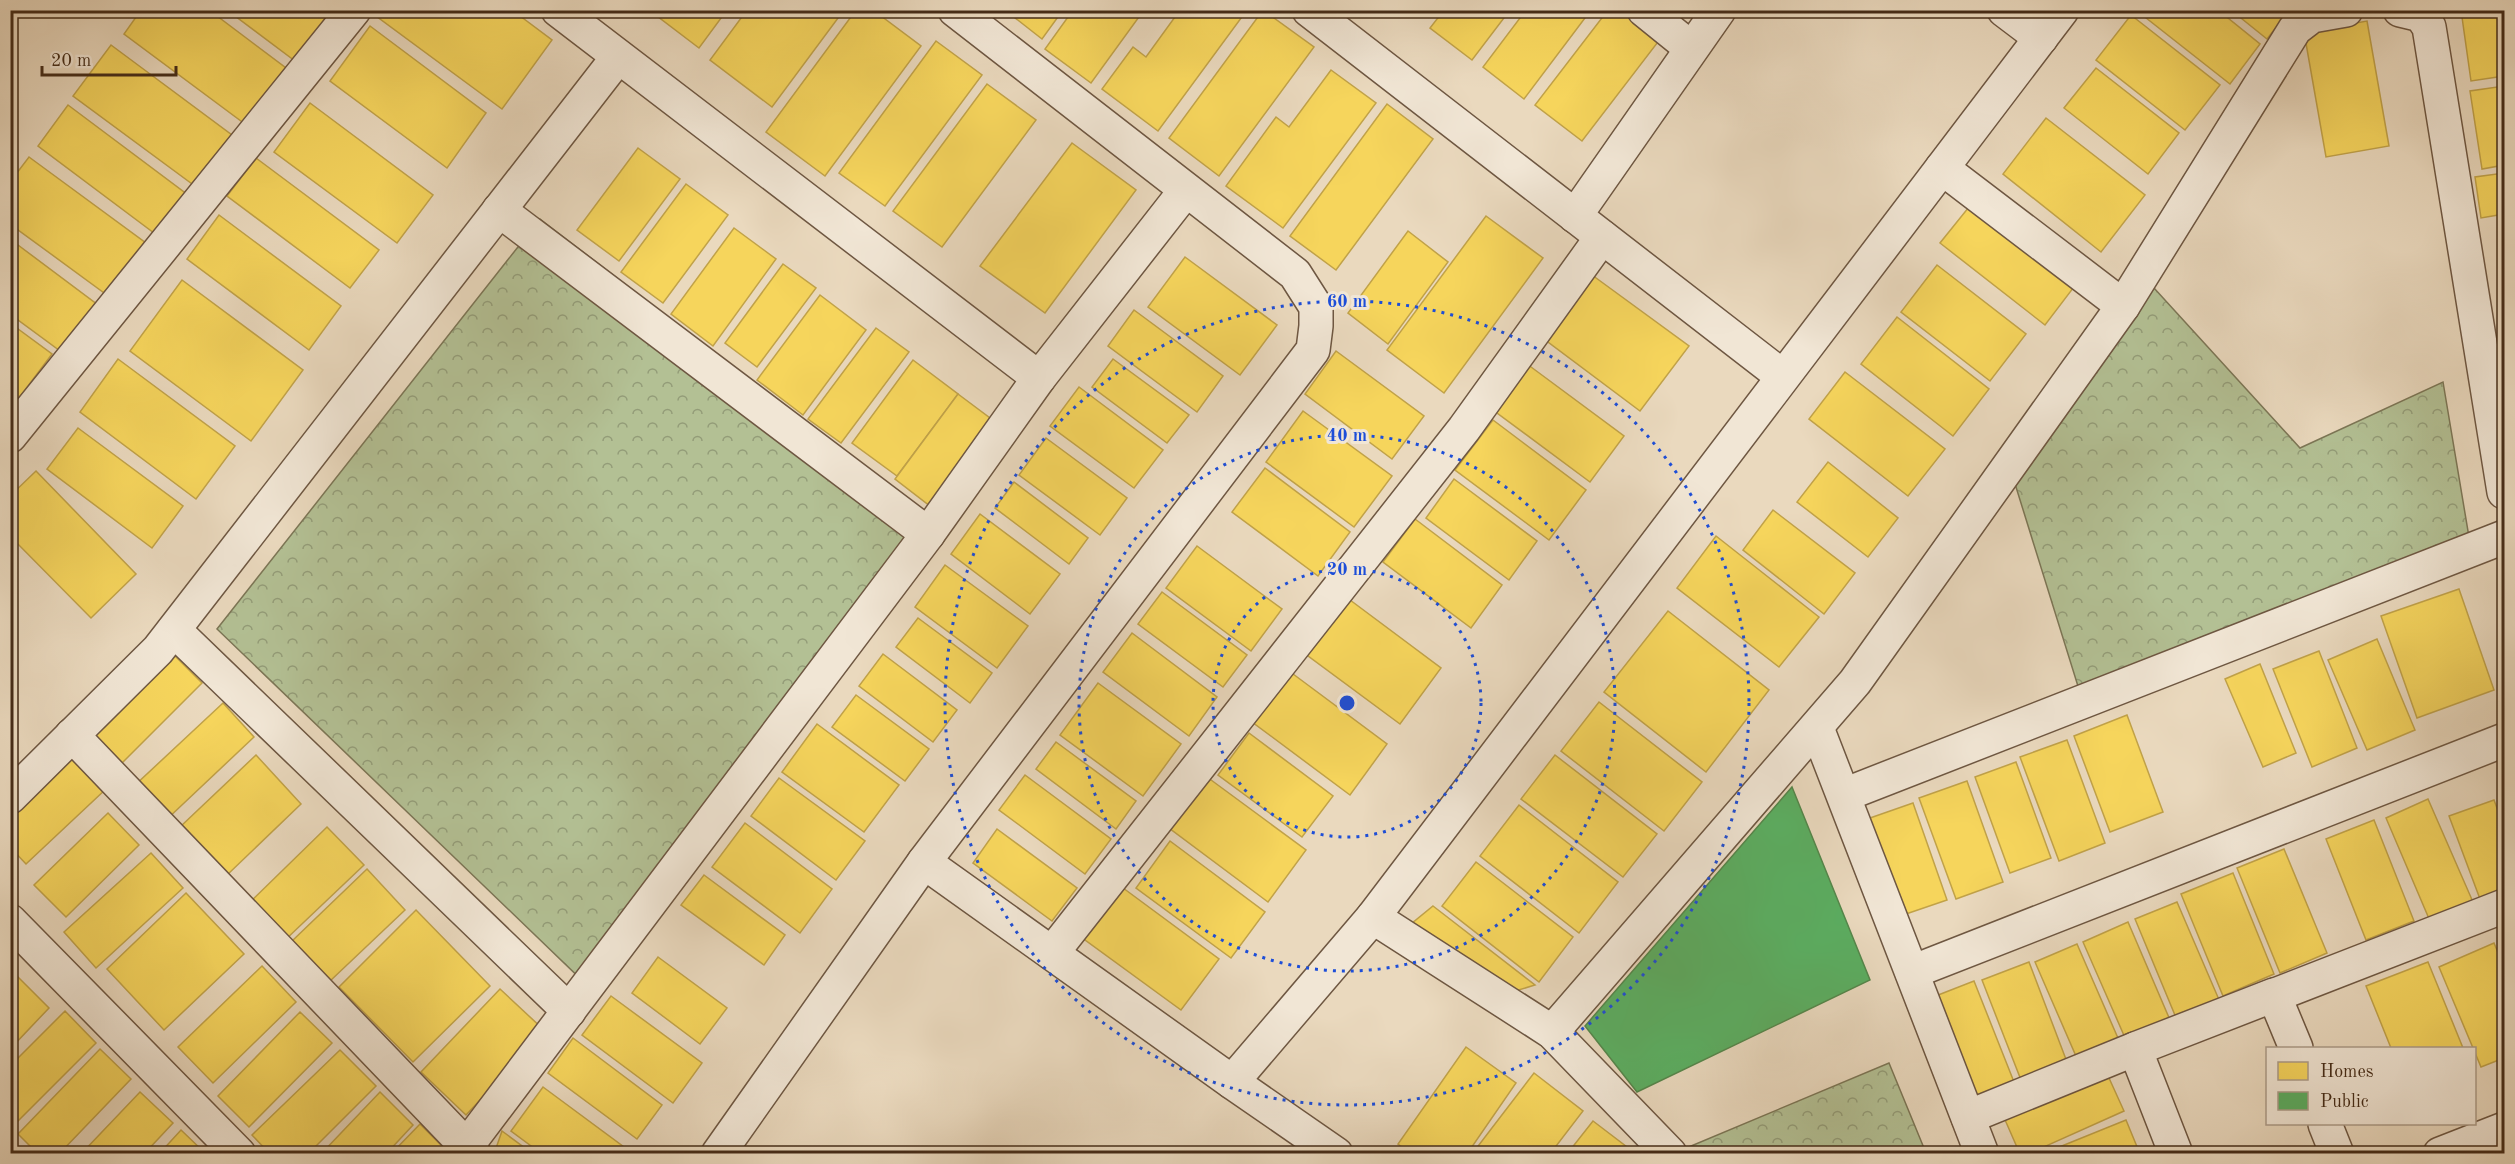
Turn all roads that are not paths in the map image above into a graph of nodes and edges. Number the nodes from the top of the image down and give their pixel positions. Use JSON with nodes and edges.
{"nodes":[{"id":1,"x":354,"y":10,"type":"edge"},
{"id":2,"x":558,"y":10,"type":"edge"},
{"id":3,"x":955,"y":10,"type":"edge"},
{"id":4,"x":1309,"y":10,"type":"edge"},
{"id":5,"x":1644,"y":10,"type":"edge"},
{"id":6,"x":1719,"y":10,"type":"edge"},
{"id":7,"x":2004,"y":10,"type":"edge"},
{"id":8,"x":2062,"y":10,"type":"edge"},
{"id":9,"x":2346,"y":10,"type":"edge"},
{"id":10,"x":2418,"y":12,"type":"edge"},
{"id":11,"x":2041,"y":38,"type":"junction"},
{"id":12,"x":1691,"y":48,"type":"junction"},
{"id":13,"x":618,"y":57,"type":"junction"},
{"id":14,"x":1942,"y":168,"type":"junction"},
{"id":15,"x":1186,"y":190,"type":"junction"},
{"id":16,"x":499,"y":210,"type":"junction"},
{"id":17,"x":1575,"y":216,"type":"junction"},
{"id":18,"x":1602,"y":237,"type":"junction"},
{"id":19,"x":2123,"y":306,"type":"junction"},
{"id":20,"x":1782,"y":376,"type":"junction"},
{"id":21,"x":1039,"y":378,"type":"junction"},
{"id":22,"x":10,"y":436,"type":"edge"},
{"id":23,"x":2505,"y":492,"type":"edge"},
{"id":24,"x":928,"y":534,"type":"junction"},
{"id":25,"x":2505,"y":537,"type":"edge"},
{"id":26,"x":174,"y":630,"type":"junction"},
{"id":27,"x":1817,"y":728,"type":"junction"},
{"id":28,"x":72,"y":735,"type":"junction"},
{"id":29,"x":2505,"y":740,"type":"edge"},
{"id":30,"x":1844,"y":795,"type":"junction"},
{"id":31,"x":10,"y":797,"type":"edge"},
{"id":32,"x":924,"y":862,"type":"junction"},
{"id":33,"x":2505,"y":906,"type":"edge"},
{"id":34,"x":1373,"y":917,"type":"junction"},
{"id":35,"x":10,"y":921,"type":"edge"},
{"id":36,"x":1052,"y":954,"type":"junction"},
{"id":37,"x":1912,"y":972,"type":"junction"},
{"id":38,"x":2265,"y":999,"type":"junction"},
{"id":39,"x":568,"y":1011,"type":"junction"},
{"id":40,"x":1552,"y":1032,"type":"junction"},
{"id":41,"x":2296,"y":1047,"type":"edge"},
{"id":42,"x":2135,"y":1049,"type":"junction"},
{"id":43,"x":1232,"y":1082,"type":"junction"},
{"id":44,"x":1968,"y":1118,"type":"junction"},
{"id":45,"x":2325,"y":1125,"type":"edge"},
{"id":46,"x":2505,"y":1129,"type":"edge"},
{"id":47,"x":470,"y":1150,"type":"edge"},
{"id":48,"x":238,"y":1154,"type":"edge"},
{"id":49,"x":718,"y":1154,"type":"edge"},
{"id":50,"x":1336,"y":1154,"type":"edge"},
{"id":51,"x":1670,"y":1154,"type":"edge"},
{"id":52,"x":1982,"y":1154,"type":"edge"},
{"id":53,"x":2176,"y":1154,"type":"edge"},
{"id":54,"x":2337,"y":1154,"type":"edge"},
{"id":55,"x":2440,"y":1154,"type":"edge"}],
"edges":[{"from":1,"to":22,"type":"street"},
{"from":2,"to":13,"type":"street"},
{"from":3,"to":15,"type":"street"},
{"from":4,"to":17,"type":"street"},
{"from":5,"to":12,"type":"street"},
{"from":6,"to":12,"type":"street"},
{"from":7,"to":11,"type":"street"},
{"from":8,"to":11,"type":"street"},
{"from":9,"to":19,"type":"street"},
{"from":10,"to":23,"type":"street"},
{"from":11,"to":14,"type":"street"},
{"from":12,"to":17,"type":"street"},
{"from":13,"to":16,"type":"street"},
{"from":13,"to":21,"type":"street"},
{"from":14,"to":19,"type":"street"},
{"from":14,"to":20,"type":"street"},
{"from":15,"to":21,"type":"street"},
{"from":15,"to":32,"type":"street"},
{"from":16,"to":24,"type":"street"},
{"from":16,"to":26,"type":"street"},
{"from":17,"to":18,"type":"street"},
{"from":18,"to":20,"type":"street"},
{"from":18,"to":36,"type":"street"},
{"from":19,"to":27,"type":"street"},
{"from":20,"to":34,"type":"street"},
{"from":21,"to":24,"type":"street"},
{"from":24,"to":39,"type":"street"},
{"from":25,"to":30,"type":"street"},
{"from":26,"to":28,"type":"street"},
{"from":26,"to":39,"type":"street"},
{"from":27,"to":30,"type":"street"},
{"from":27,"to":40,"type":"street"},
{"from":28,"to":31,"type":"street"},
{"from":28,"to":47,"type":"street"},
{"from":29,"to":37,"type":"street"},
{"from":30,"to":37,"type":"street"},
{"from":32,"to":36,"type":"street"},
{"from":32,"to":49,"type":"street"},
{"from":33,"to":38,"type":"street"},
{"from":34,"to":40,"type":"street"},
{"from":34,"to":43,"type":"street"},
{"from":35,"to":48,"type":"street"},
{"from":36,"to":43,"type":"street"},
{"from":37,"to":44,"type":"street"},
{"from":38,"to":41,"type":"street"},
{"from":38,"to":42,"type":"street"},
{"from":39,"to":47,"type":"street"},
{"from":40,"to":51,"type":"street"},
{"from":42,"to":44,"type":"street"},
{"from":42,"to":53,"type":"street"},
{"from":43,"to":50,"type":"street"},
{"from":44,"to":52,"type":"street"},
{"from":45,"to":54,"type":"street"},
{"from":46,"to":55,"type":"street"}]}
